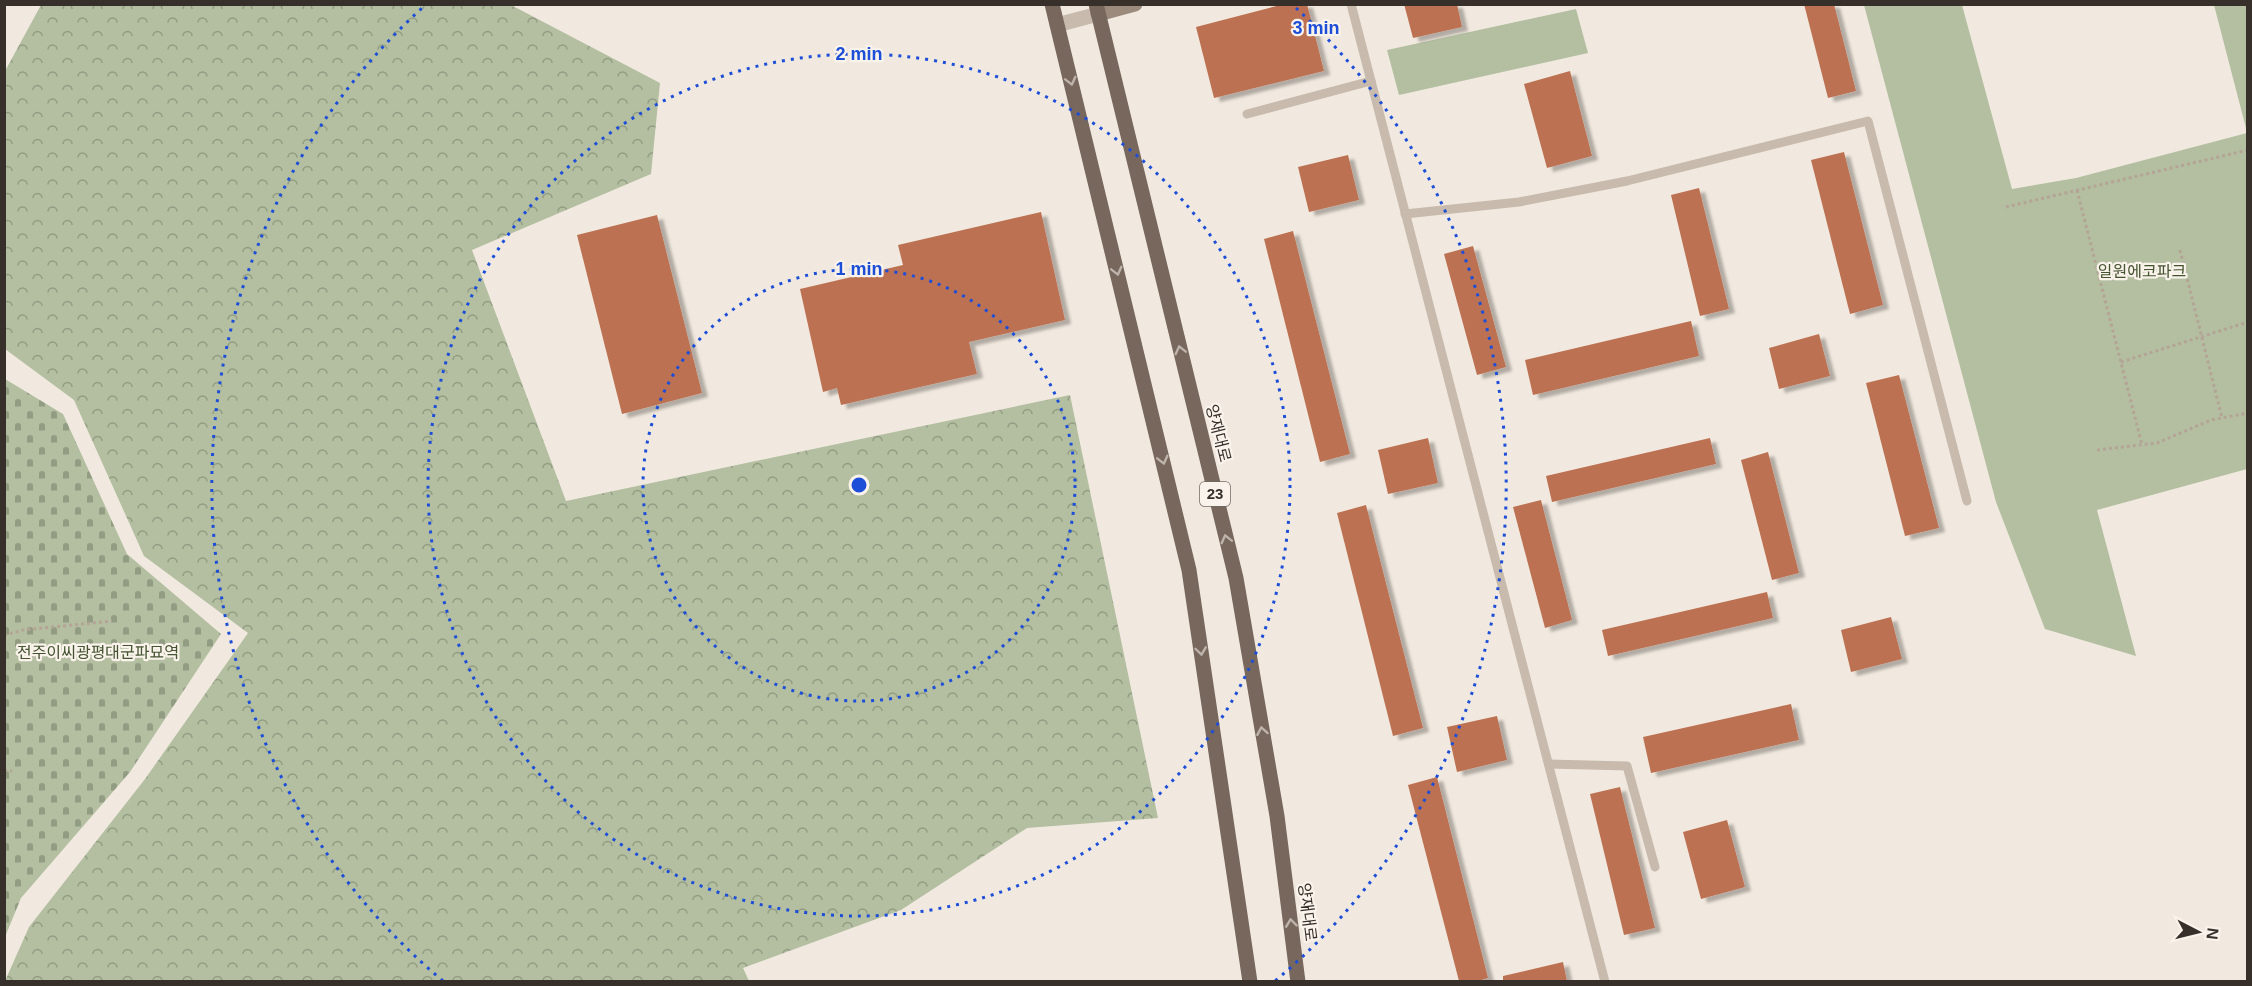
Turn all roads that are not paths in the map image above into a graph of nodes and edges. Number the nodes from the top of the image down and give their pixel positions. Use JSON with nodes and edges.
{"nodes":[{"id":1,"x":1052,"y":4,"type":"edge"},
{"id":2,"x":1135,"y":4,"type":"edge"},
{"id":3,"x":1351,"y":4,"type":"edge"},
{"id":4,"x":1097,"y":9,"type":"edge"},
{"id":5,"x":1057,"y":25,"type":"junction"},
{"id":6,"x":1371,"y":81,"type":"junction"},
{"id":7,"x":1246,"y":114,"type":"dead end"},
{"id":8,"x":1405,"y":214,"type":"junction"},
{"id":9,"x":1967,"y":501,"type":"dead end"},
{"id":10,"x":1549,"y":764,"type":"junction"},
{"id":11,"x":1655,"y":867,"type":"dead end"},
{"id":12,"x":1250,"y":981,"type":"edge"},
{"id":13,"x":1298,"y":981,"type":"edge"},
{"id":14,"x":1605,"y":981,"type":"edge"}],
"edges":[{"from":1,"to":5,"type":"main road"},
{"from":2,"to":4,"type":"street"},
{"from":3,"to":6,"type":"lane"},
{"from":4,"to":5,"type":"street"},
{"from":13,"to":4,"type":"main road","name":"양재대로","number":"23","one_way":true},
{"from":5,"to":12,"type":"main road","one_way":true},
{"from":6,"to":7,"type":"lane"},
{"from":6,"to":8,"type":"lane"},
{"from":8,"to":9,"type":"lane"},
{"from":8,"to":10,"type":"lane"},
{"from":10,"to":11,"type":"lane"},
{"from":10,"to":14,"type":"lane"}]}
